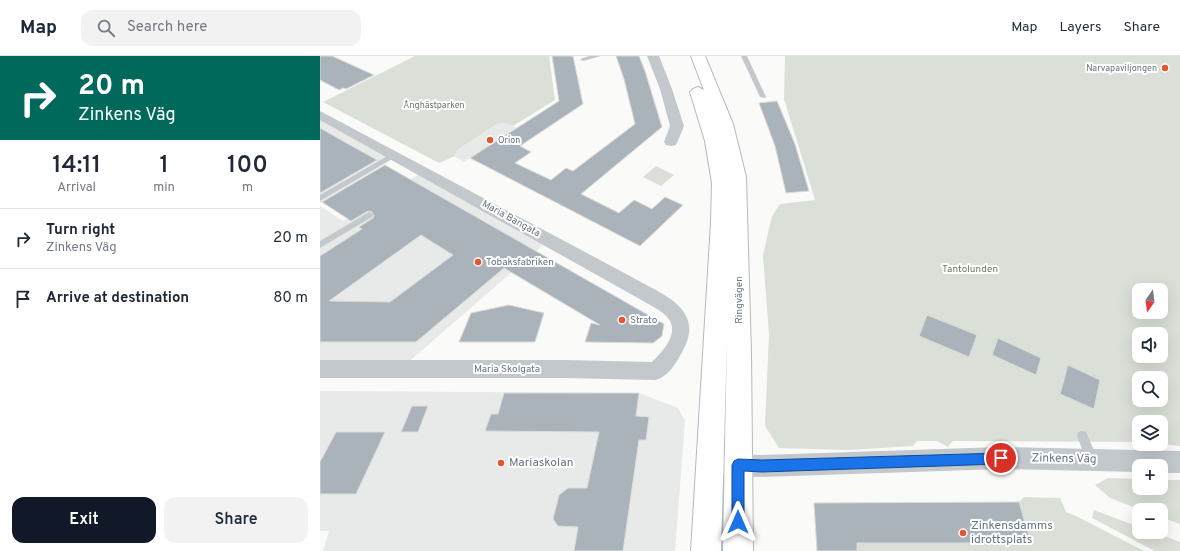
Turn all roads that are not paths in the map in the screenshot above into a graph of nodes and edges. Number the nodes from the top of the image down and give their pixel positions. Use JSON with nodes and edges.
{"nodes":[{"id":1,"x":598,"y":56,"type":"edge"},
{"id":2,"x":653,"y":56,"type":"edge"},
{"id":3,"x":683,"y":56,"type":"edge"},
{"id":4,"x":698,"y":56,"type":"edge"},
{"id":5,"x":744,"y":56,"type":"edge"},
{"id":6,"x":583,"y":59,"type":"dead end"},
{"id":7,"x":763,"y":97,"type":"dead end"},
{"id":8,"x":320,"y":115,"type":"edge"},
{"id":9,"x":671,"y":142,"type":"dead end"},
{"id":10,"x":393,"y":156,"type":"junction"},
{"id":11,"x":320,"y":198,"type":"edge"},
{"id":12,"x":369,"y":214,"type":"dead end"},
{"id":13,"x":730,"y":226,"type":"junction"},
{"id":14,"x":320,"y":245,"type":"edge"},
{"id":15,"x":679,"y":341,"type":"joint"},
{"id":16,"x":320,"y":369,"type":"edge"},
{"id":17,"x":1082,"y":436,"type":"dead end"},
{"id":18,"x":1092,"y":460,"type":"junction"},
{"id":19,"x":1180,"y":462,"type":"edge"},
{"id":20,"x":738,"y":465,"type":"junction"},
{"id":21,"x":709,"y":466,"type":"junction"},
{"id":22,"x":706,"y":551,"type":"edge"},
{"id":23,"x":738,"y":551,"type":"edge"}],
"edges":[{"from":1,"to":6,"type":"lane"},
{"from":2,"to":9,"type":"street"},
{"from":3,"to":13,"type":"main road","name":"Ringvägen"},
{"from":4,"to":13,"type":"main road","name":"Ringvägen"},
{"from":5,"to":7,"type":"lane"},
{"from":8,"to":10,"type":"street","name":"Maria Bangata"},
{"from":10,"to":11,"type":"lane"},
{"from":10,"to":15,"type":"street","name":"Maria Bangata"},
{"from":12,"to":14,"type":"lane"},
{"from":13,"to":20,"type":"main road","name":"Ringvägen"},
{"from":13,"to":21,"type":"main road","name":"Ringvägen"},
{"from":15,"to":16,"type":"street","name":"Maria Skolgata"},
{"from":17,"to":18,"type":"lane"},
{"from":18,"to":19,"type":"street","name":"Zinkens Väg"},
{"from":18,"to":20,"type":"street","name":"Zinkens Väg"},
{"from":20,"to":21,"type":"street","name":"Zinkens Väg"},
{"from":20,"to":23,"type":"main road","name":"Ringvägen"},
{"from":21,"to":22,"type":"main road","name":"Ringvägen"}]}
